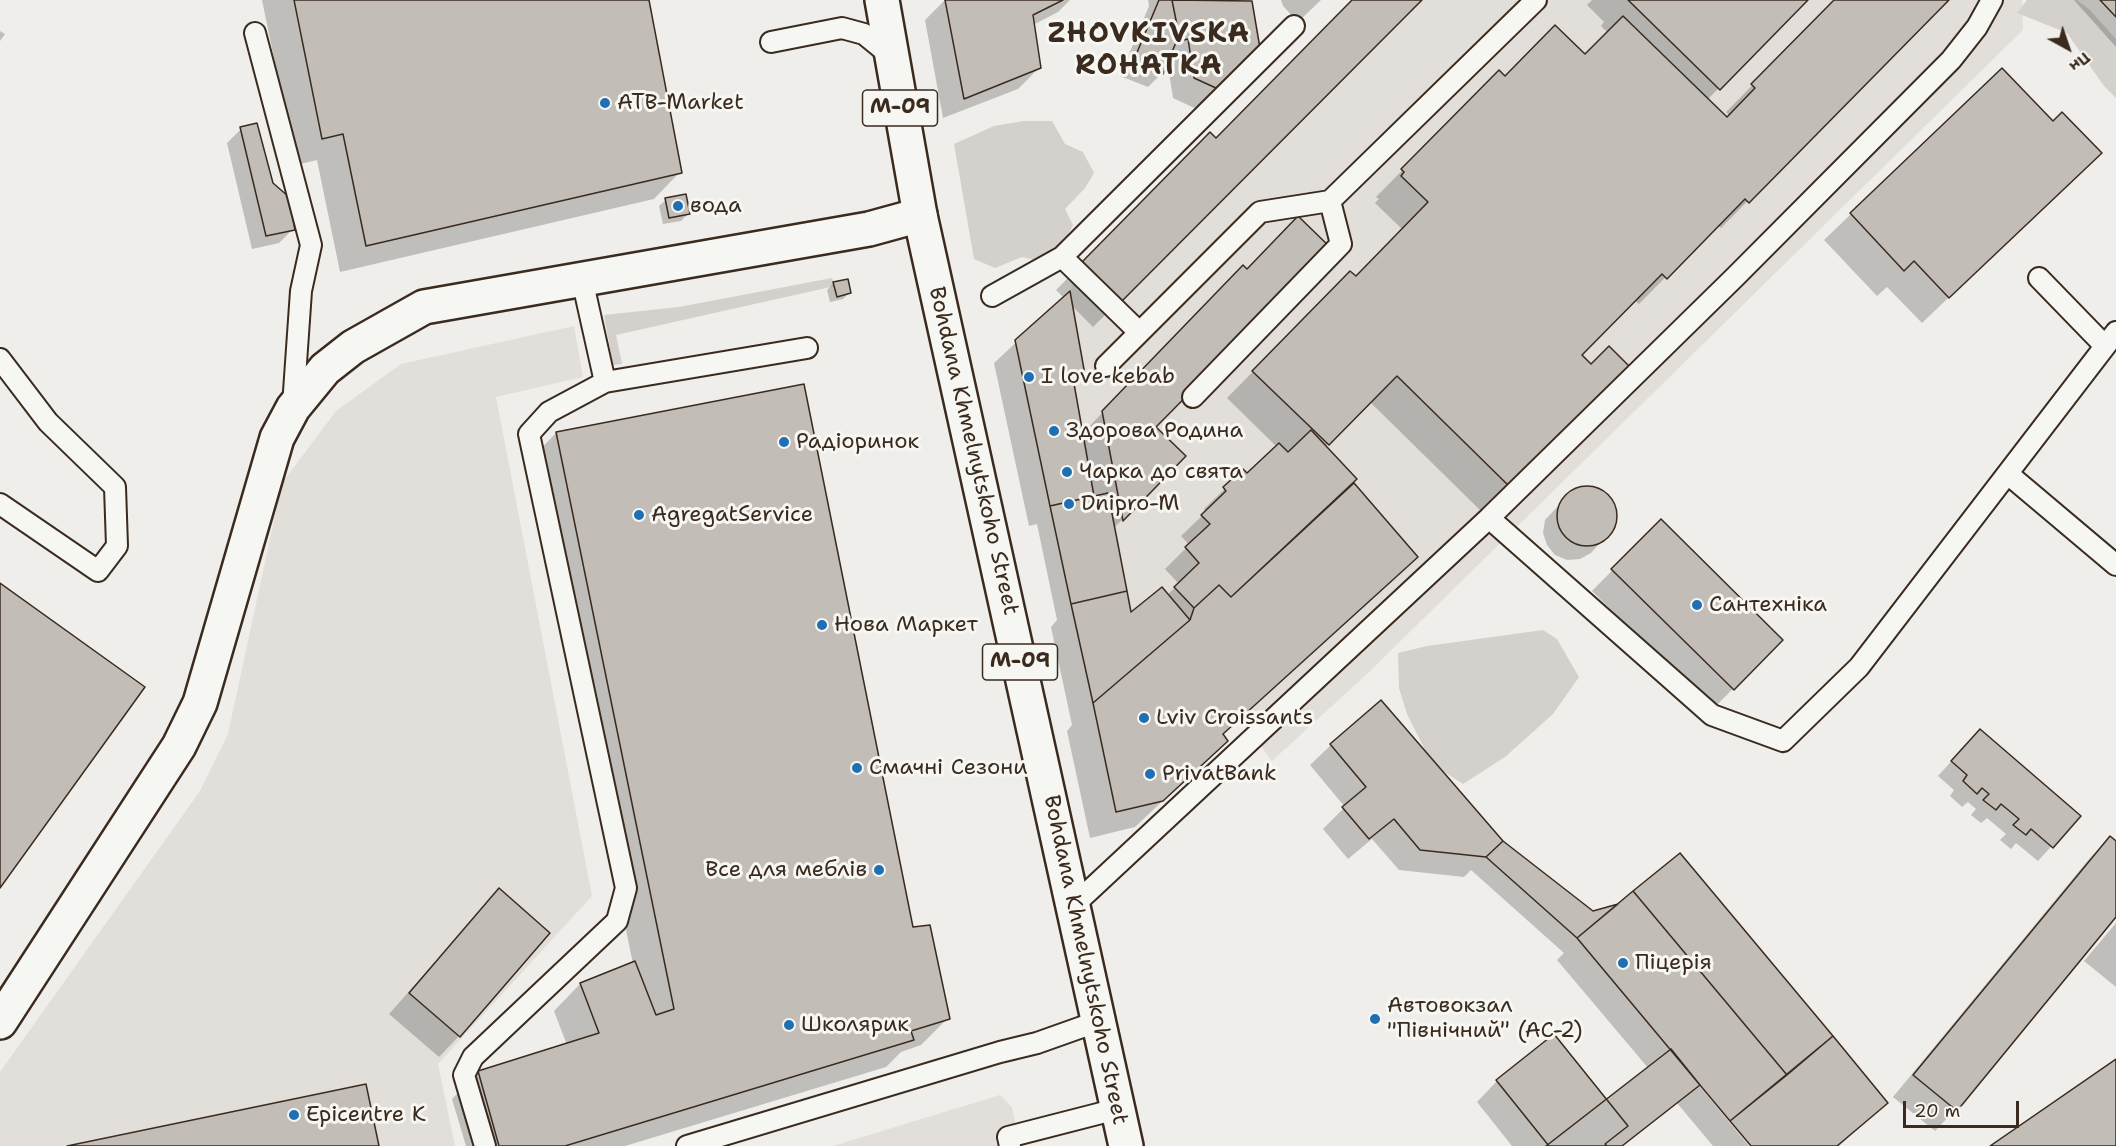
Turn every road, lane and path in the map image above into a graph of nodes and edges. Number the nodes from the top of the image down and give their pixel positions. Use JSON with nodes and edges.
{"nodes":[{"id":1,"x":882,"y":0,"type":"edge"},
{"id":2,"x":1536,"y":0,"type":"edge"},
{"id":3,"x":1992,"y":0,"type":"edge"},
{"id":4,"x":1294,"y":26,"type":"dead end"},
{"id":5,"x":255,"y":33,"type":"dead end"},
{"id":6,"x":771,"y":42,"type":"dead end"},
{"id":7,"x":891,"y":56,"type":"junction"},
{"id":8,"x":1330,"y":201,"type":"junction"},
{"id":9,"x":920,"y":215,"type":"junction"},
{"id":10,"x":1062,"y":257,"type":"junction"},
{"id":11,"x":2039,"y":278,"type":"dead end"},
{"id":12,"x":582,"y":279,"type":"junction"},
{"id":13,"x":992,"y":296,"type":"dead end"},
{"id":14,"x":1139,"y":332,"type":"junction"},
{"id":15,"x":2110,"y":339,"type":"edge"},
{"id":16,"x":807,"y":348,"type":"dead end"},
{"id":17,"x":0,"y":359,"type":"edge"},
{"id":18,"x":1106,"y":366,"type":"dead end"},
{"id":19,"x":605,"y":382,"type":"junction"},
{"id":20,"x":1193,"y":397,"type":"dead end"},
{"id":21,"x":293,"y":408,"type":"junction"},
{"id":22,"x":2008,"y":474,"type":"junction"},
{"id":23,"x":0,"y":504,"type":"edge"},
{"id":24,"x":1489,"y":518,"type":"junction"},
{"id":25,"x":2116,"y":565,"type":"edge"},
{"id":26,"x":1074,"y":905,"type":"junction"},
{"id":27,"x":1099,"y":1021,"type":"junction"},
{"id":28,"x":0,"y":1022,"type":"edge"},
{"id":29,"x":1117,"y":1109,"type":"junction"},
{"id":30,"x":485,"y":1146,"type":"edge"},
{"id":31,"x":687,"y":1146,"type":"edge"},
{"id":32,"x":1010,"y":1146,"type":"edge"},
{"id":33,"x":1125,"y":1146,"type":"edge"}],
"edges":[{"from":1,"to":7,"type":"main road","name":"Bohdana Khmelnytskoho Street","number":"М-09"},
{"from":2,"to":8,"type":"lane"},
{"from":3,"to":24,"type":"lane"},
{"from":4,"to":10,"type":"lane"},
{"from":5,"to":21,"type":"lane"},
{"from":6,"to":7,"type":"lane"},
{"from":7,"to":9,"type":"main road","name":"Bohdana Khmelnytskoho Street","number":"М-09"},
{"from":8,"to":14,"type":"lane"},
{"from":8,"to":20,"type":"lane"},
{"from":9,"to":12,"type":"main road"},
{"from":9,"to":26,"type":"main road","name":"Bohdana Khmelnytskoho Street","number":"М-09"},
{"from":10,"to":13,"type":"lane"},
{"from":10,"to":14,"type":"lane"},
{"from":11,"to":15,"type":"lane"},
{"from":12,"to":19,"type":"lane"},
{"from":12,"to":21,"type":"main road"},
{"from":14,"to":18,"type":"lane"},
{"from":15,"to":22,"type":"lane"},
{"from":16,"to":19,"type":"lane"},
{"from":17,"to":23,"type":"lane"},
{"from":19,"to":30,"type":"lane"},
{"from":21,"to":28,"type":"main road"},
{"from":22,"to":24,"type":"lane"},
{"from":22,"to":25,"type":"lane"},
{"from":24,"to":26,"type":"lane"},
{"from":26,"to":27,"type":"main road","name":"Bohdana Khmelnytskoho Street","number":"М-09"},
{"from":27,"to":29,"type":"main road","name":"Bohdana Khmelnytskoho Street","number":"М-09"},
{"from":27,"to":31,"type":"lane"},
{"from":29,"to":32,"type":"lane"},
{"from":29,"to":33,"type":"main road","name":"Bohdana Khmelnytskoho Street","number":"М-09"}]}
